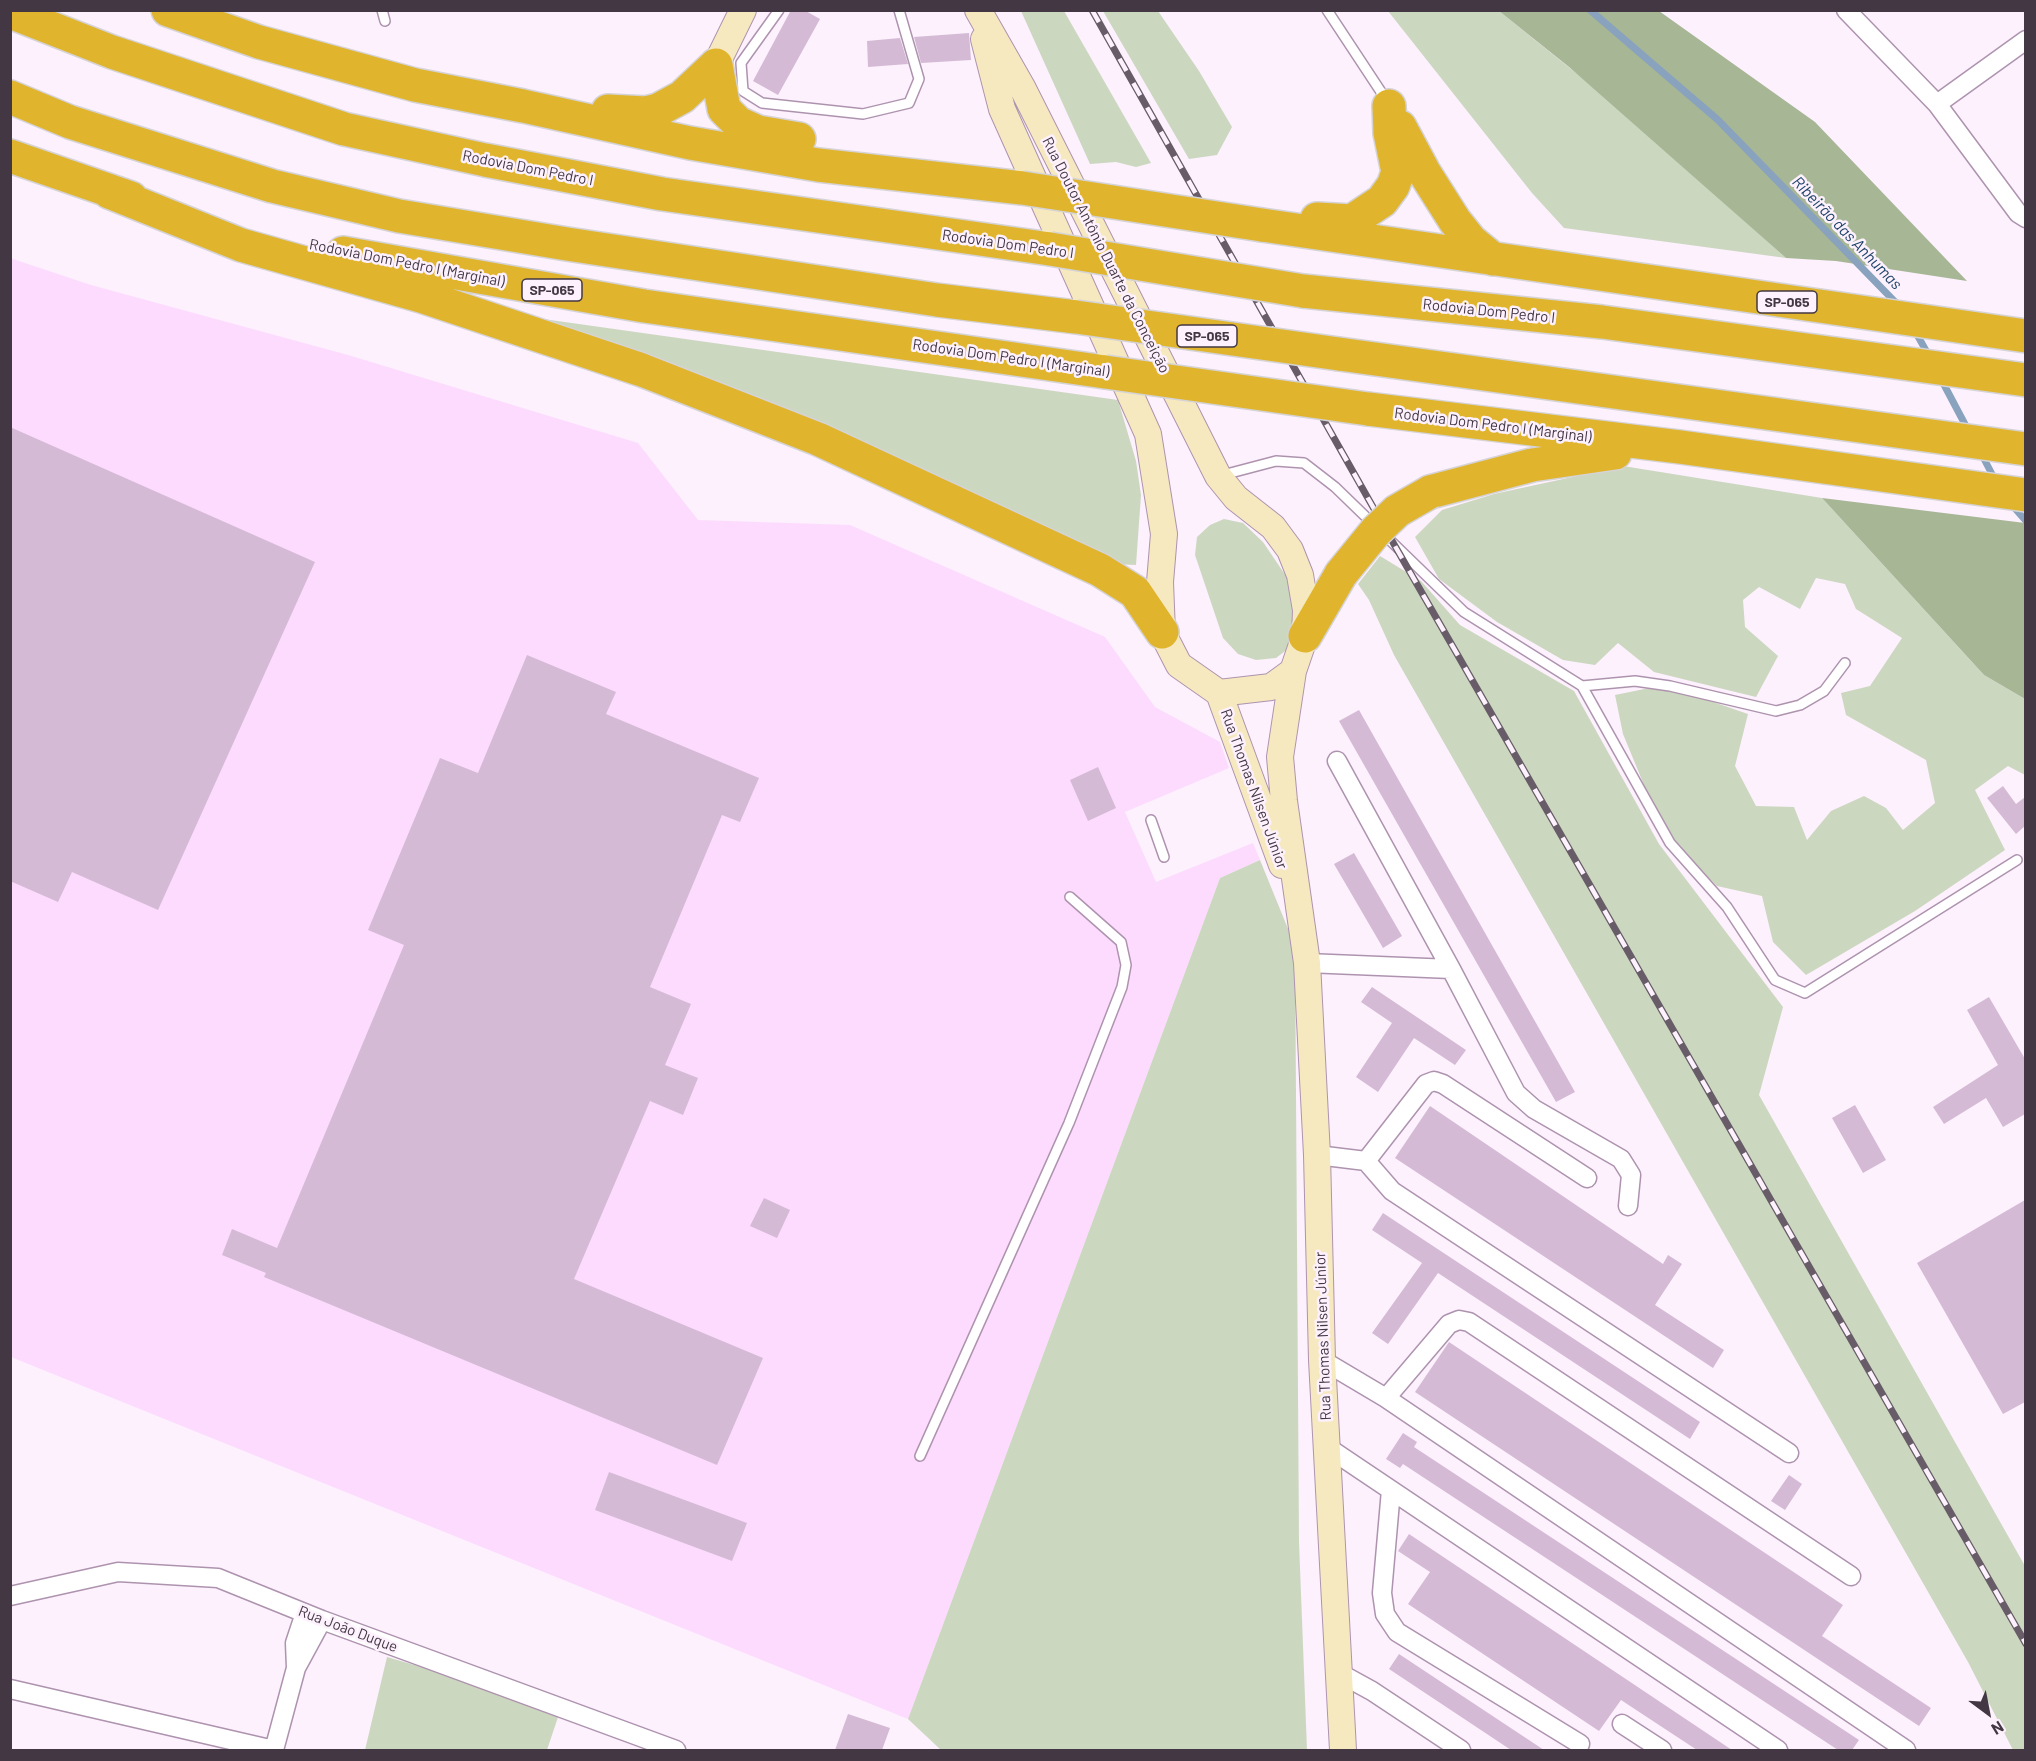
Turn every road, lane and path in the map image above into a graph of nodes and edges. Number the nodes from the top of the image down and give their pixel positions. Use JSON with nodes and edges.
{"nodes":[{"id":1,"x":168,"y":10,"type":"edge"},
{"id":2,"x":382,"y":10,"type":"edge"},
{"id":3,"x":743,"y":10,"type":"edge"},
{"id":4,"x":778,"y":10,"type":"edge"},
{"id":5,"x":899,"y":10,"type":"edge"},
{"id":6,"x":977,"y":10,"type":"edge"},
{"id":7,"x":1327,"y":10,"type":"edge"},
{"id":8,"x":10,"y":12,"type":"edge"},
{"id":9,"x":1856,"y":13,"type":"edge"},
{"id":10,"x":385,"y":21,"type":"dead end"},
{"id":11,"x":2025,"y":40,"type":"edge"},
{"id":12,"x":716,"y":65,"type":"junction"},
{"id":13,"x":10,"y":97,"type":"edge"},
{"id":14,"x":1937,"y":104,"type":"junction"},
{"id":15,"x":1389,"y":105,"type":"junction"},
{"id":16,"x":523,"y":106,"type":"junction"},
{"id":17,"x":10,"y":156,"type":"edge"},
{"id":18,"x":954,"y":181,"type":"junction"},
{"id":19,"x":109,"y":192,"type":"junction"},
{"id":20,"x":2023,"y":213,"type":"edge"},
{"id":21,"x":1262,"y":225,"type":"junction"},
{"id":22,"x":1493,"y":259,"type":"junction"},
{"id":23,"x":2025,"y":336,"type":"edge"},
{"id":24,"x":2025,"y":380,"type":"edge"},
{"id":25,"x":1680,"y":447,"type":"junction"},
{"id":26,"x":2025,"y":449,"type":"edge"},
{"id":27,"x":1218,"y":476,"type":"junction"},
{"id":28,"x":2025,"y":495,"type":"edge"},
{"id":29,"x":1236,"y":498,"type":"joint"},
{"id":30,"x":1164,"y":534,"type":"joint"},
{"id":31,"x":1162,"y":632,"type":"junction"},
{"id":32,"x":1305,"y":636,"type":"junction"},
{"id":33,"x":1845,"y":663,"type":"dead end"},
{"id":34,"x":1293,"y":671,"type":"junction"},
{"id":35,"x":1582,"y":686,"type":"junction"},
{"id":36,"x":1219,"y":693,"type":"junction"},
{"id":37,"x":1337,"y":761,"type":"dead end"},
{"id":38,"x":1284,"y":801,"type":"junction"},
{"id":39,"x":1266,"y":819,"type":"junction"},
{"id":40,"x":1150,"y":820,"type":"dead end"},
{"id":41,"x":1164,"y":857,"type":"dead end"},
{"id":42,"x":2017,"y":860,"type":"dead end"},
{"id":43,"x":1070,"y":897,"type":"dead end"},
{"id":44,"x":1302,"y":922,"type":"junction"},
{"id":45,"x":1308,"y":963,"type":"junction"},
{"id":46,"x":1451,"y":969,"type":"junction"},
{"id":47,"x":1317,"y":1155,"type":"junction"},
{"id":48,"x":1366,"y":1161,"type":"junction"},
{"id":49,"x":1587,"y":1178,"type":"dead end"},
{"id":50,"x":1628,"y":1206,"type":"dead end"},
{"id":51,"x":1322,"y":1360,"type":"junction"},
{"id":52,"x":1386,"y":1398,"type":"junction"},
{"id":53,"x":1327,"y":1447,"type":"junction"},
{"id":54,"x":1789,"y":1454,"type":"dead end"},
{"id":55,"x":920,"y":1456,"type":"dead end"},
{"id":56,"x":1392,"y":1490,"type":"junction"},
{"id":57,"x":1851,"y":1576,"type":"dead end"},
{"id":58,"x":10,"y":1596,"type":"edge"},
{"id":59,"x":305,"y":1613,"type":"junction"},
{"id":60,"x":322,"y":1620,"type":"junction"},
{"id":61,"x":296,"y":1668,"type":"junction"},
{"id":62,"x":1341,"y":1674,"type":"junction"},
{"id":63,"x":10,"y":1689,"type":"edge"},
{"id":64,"x":1622,"y":1724,"type":"dead end"},
{"id":65,"x":1580,"y":1743,"type":"dead end"},
{"id":66,"x":274,"y":1750,"type":"edge"},
{"id":67,"x":671,"y":1750,"type":"edge"},
{"id":68,"x":1343,"y":1750,"type":"edge"},
{"id":69,"x":1461,"y":1750,"type":"edge"},
{"id":70,"x":1662,"y":1750,"type":"edge"},
{"id":71,"x":1778,"y":1750,"type":"edge"},
{"id":72,"x":1905,"y":1750,"type":"edge"}],
"edges":[{"from":1,"to":16,"type":"highway","number":"SP-065"},
{"from":2,"to":10,"type":"lane"},
{"from":3,"to":12,"type":"street"},
{"from":4,"to":5,"type":"lane"},
{"from":6,"to":27,"type":"street","name":"Rua Doutor Antônio Duarte da Conceição"},
{"from":6,"to":30,"type":"street","name":"Rua Doutor Antônio Duarte da Conceição"},
{"from":7,"to":15,"type":"lane"},
{"from":8,"to":24,"type":"highway","name":"Rodovia Dom Pedro I","bridge":true},
{"from":9,"to":14,"type":"street"},
{"from":11,"to":14,"type":"street"},
{"from":12,"to":16,"type":"highway"},
{"from":12,"to":18,"type":"highway"},
{"from":13,"to":26,"type":"highway","number":"SP-065","bridge":true},
{"from":14,"to":20,"type":"street"},
{"from":15,"to":21,"type":"highway"},
{"from":15,"to":22,"type":"highway"},
{"from":16,"to":18,"type":"highway","number":"SP-065"},
{"from":17,"to":19,"type":"highway","name":"Rodovia Dom Pedro I (Marginal)","number":"SP-065"},
{"from":18,"to":21,"type":"highway","number":"SP-065","bridge":true},
{"from":19,"to":25,"type":"highway","name":"Rodovia Dom Pedro I (Marginal)","number":"SP-065","bridge":true},
{"from":19,"to":31,"type":"highway"},
{"from":21,"to":22,"type":"highway","number":"SP-065"},
{"from":22,"to":23,"type":"highway","number":"SP-065"},
{"from":25,"to":28,"type":"highway","name":"Rodovia Dom Pedro I (Marginal)"},
{"from":25,"to":32,"type":"highway","bridge":true},
{"from":27,"to":29,"type":"street","name":"Rua Doutor Antônio Duarte da Conceição"},
{"from":27,"to":35,"type":"lane"},
{"from":29,"to":32,"type":"street","name":"Rua Thomas Nilsen Júnior"},
{"from":30,"to":31,"type":"street","name":"Rua Thomas Nilsen Júnior"},
{"from":31,"to":36,"type":"street","name":"Rua Thomas Nilsen Júnior"},
{"from":32,"to":34,"type":"street","name":"Rua Thomas Nilsen Júnior"},
{"from":33,"to":35,"type":"lane"},
{"from":34,"to":36,"type":"street"},
{"from":34,"to":38,"type":"street","name":"Rua Thomas Nilsen Júnior"},
{"from":35,"to":42,"type":"lane"},
{"from":36,"to":39,"type":"street","name":"Rua Thomas Nilsen Júnior"},
{"from":37,"to":46,"type":"street"},
{"from":38,"to":39,"type":"lane"},
{"from":38,"to":44,"type":"street","name":"Rua Thomas Nilsen Júnior"},
{"from":39,"to":44,"type":"street","name":"Rua Thomas Nilsen Júnior"},
{"from":40,"to":41,"type":"lane"},
{"from":43,"to":55,"type":"lane"},
{"from":44,"to":45,"type":"street","name":"Rua Thomas Nilsen Júnior"},
{"from":45,"to":46,"type":"street"},
{"from":45,"to":47,"type":"street","name":"Rua Thomas Nilsen Júnior"},
{"from":46,"to":50,"type":"street"},
{"from":47,"to":48,"type":"street"},
{"from":47,"to":51,"type":"street","name":"Rua Thomas Nilsen Júnior"},
{"from":48,"to":49,"type":"street"},
{"from":48,"to":54,"type":"street"},
{"from":51,"to":52,"type":"street"},
{"from":51,"to":53,"type":"street","name":"Rua Thomas Nilsen Júnior"},
{"from":52,"to":57,"type":"street"},
{"from":52,"to":72,"type":"street"},
{"from":53,"to":56,"type":"street"},
{"from":53,"to":62,"type":"street","name":"Rua Thomas Nilsen Júnior"},
{"from":56,"to":65,"type":"street"},
{"from":56,"to":71,"type":"street"},
{"from":58,"to":59,"type":"street","name":"Rua João Duque"},
{"from":59,"to":60,"type":"street","name":"Rua João Duque"},
{"from":59,"to":61,"type":"street"},
{"from":60,"to":61,"type":"street"},
{"from":60,"to":67,"type":"street","name":"Rua João Duque"},
{"from":61,"to":66,"type":"street"},
{"from":62,"to":68,"type":"street","name":"Rua Thomas Nilsen Júnior"},
{"from":62,"to":69,"type":"street"},
{"from":63,"to":66,"type":"street"},
{"from":64,"to":70,"type":"street"}]}
